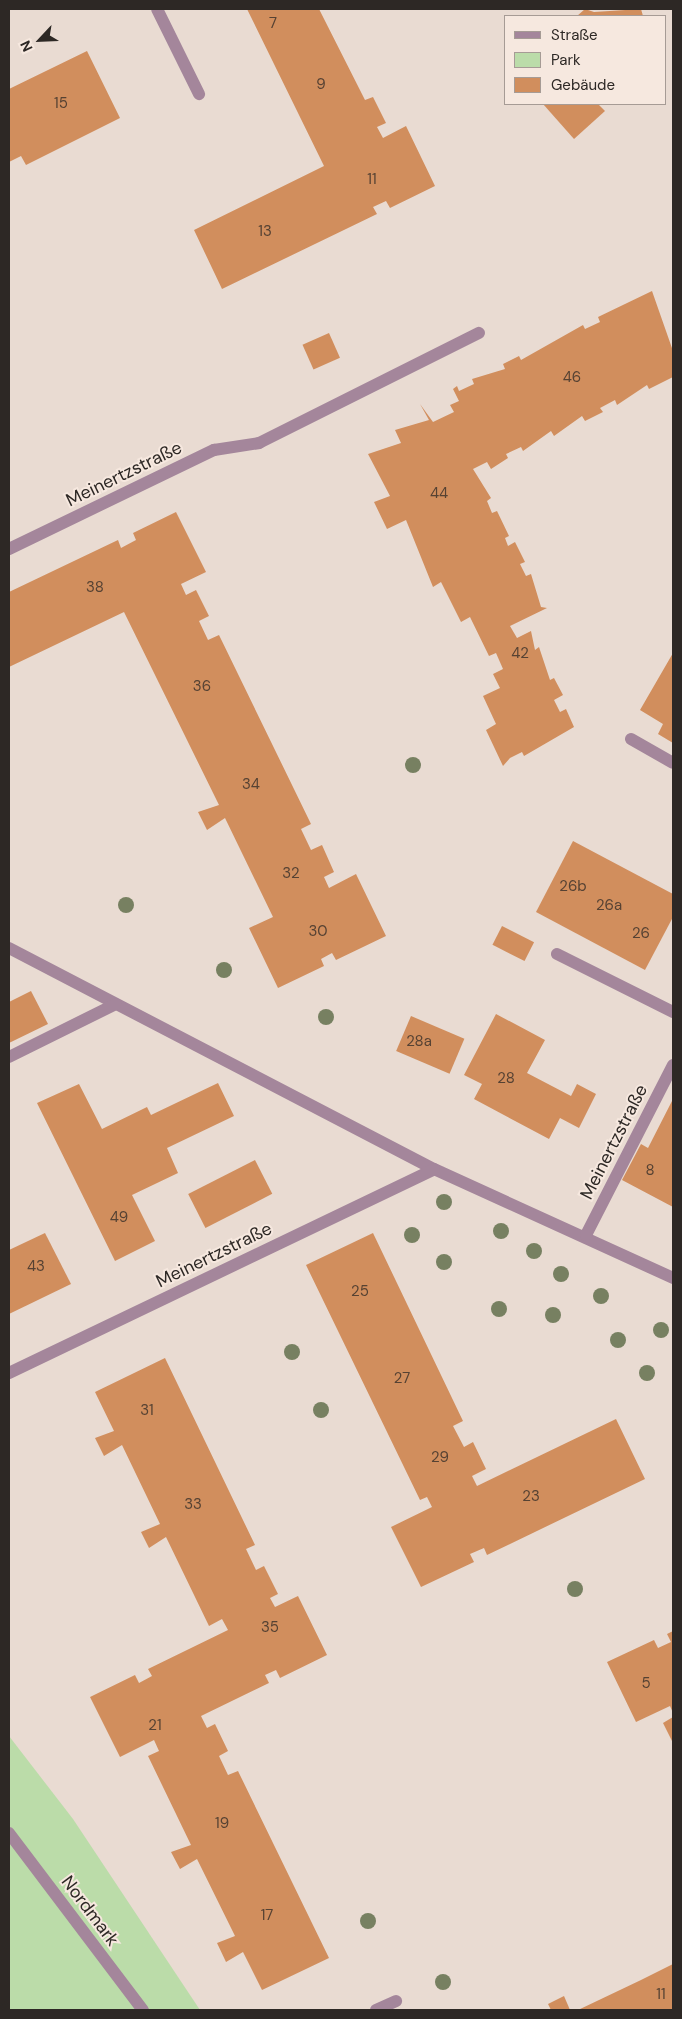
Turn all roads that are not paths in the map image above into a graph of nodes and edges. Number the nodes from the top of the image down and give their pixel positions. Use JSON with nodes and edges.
{"nodes":[{"id":1,"x":157,"y":9,"type":"edge"},
{"id":2,"x":199,"y":94,"type":"dead end"},
{"id":3,"x":479,"y":333,"type":"dead end"},
{"id":4,"x":9,"y":549,"type":"edge"},
{"id":5,"x":631,"y":739,"type":"dead end"},
{"id":6,"x":673,"y":763,"type":"edge"},
{"id":7,"x":9,"y":948,"type":"edge"},
{"id":8,"x":558,"y":954,"type":"dead end"},
{"id":9,"x":116,"y":1004,"type":"junction"},
{"id":10,"x":673,"y":1012,"type":"edge"},
{"id":11,"x":9,"y":1057,"type":"edge"},
{"id":12,"x":673,"y":1065,"type":"edge"},
{"id":13,"x":434,"y":1168,"type":"junction"},
{"id":14,"x":586,"y":1235,"type":"junction"},
{"id":15,"x":673,"y":1278,"type":"edge"},
{"id":16,"x":9,"y":1373,"type":"edge"},
{"id":17,"x":9,"y":1833,"type":"edge"},
{"id":18,"x":396,"y":2001,"type":"dead end"},
{"id":19,"x":143,"y":2010,"type":"edge"},
{"id":20,"x":376,"y":2010,"type":"edge"}],
"edges":[{"from":1,"to":2,"type":"street"},
{"from":3,"to":4,"type":"street","name":"Meinertzstraße"},
{"from":5,"to":6,"type":"street"},
{"from":7,"to":9,"type":"street"},
{"from":8,"to":10,"type":"street"},
{"from":9,"to":11,"type":"street"},
{"from":9,"to":13,"type":"street"},
{"from":12,"to":14,"type":"street","name":"Meinertzstraße"},
{"from":13,"to":14,"type":"street"},
{"from":13,"to":16,"type":"street","name":"Meinertzstraße"},
{"from":14,"to":15,"type":"street"},
{"from":17,"to":19,"type":"street","name":"Nordmark"},
{"from":18,"to":20,"type":"street"}]}
